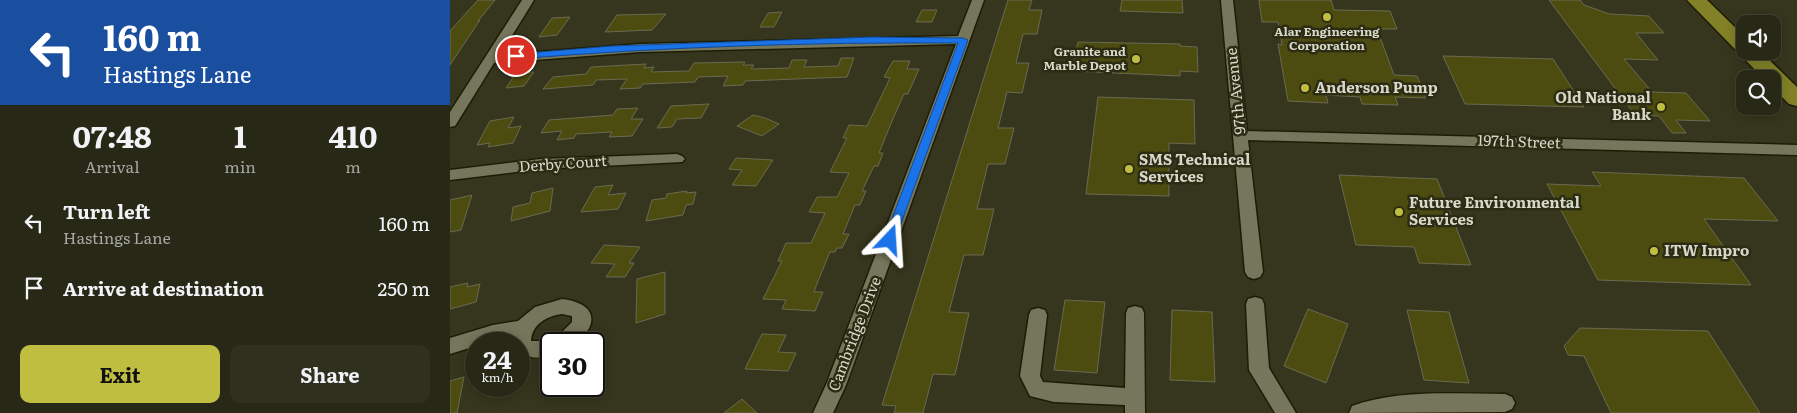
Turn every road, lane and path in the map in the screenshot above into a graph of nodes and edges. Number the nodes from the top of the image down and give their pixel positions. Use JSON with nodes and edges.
{"nodes":[{"id":1,"x":528,"y":0,"type":"edge"},
{"id":2,"x":978,"y":0,"type":"edge"},
{"id":3,"x":1227,"y":0,"type":"edge"},
{"id":4,"x":1696,"y":0,"type":"edge"},
{"id":5,"x":1717,"y":0,"type":"edge"},
{"id":6,"x":1736,"y":18,"type":"edge"},
{"id":7,"x":1736,"y":39,"type":"edge"},
{"id":8,"x":963,"y":40,"type":"junction"},
{"id":9,"x":489,"y":60,"type":"junction"},
{"id":10,"x":1757,"y":60,"type":"edge"},
{"id":11,"x":1780,"y":60,"type":"edge"},
{"id":12,"x":1797,"y":76,"type":"edge"},
{"id":13,"x":1797,"y":99,"type":"edge"},
{"id":14,"x":450,"y":123,"type":"edge"},
{"id":15,"x":1241,"y":135,"type":"junction"},
{"id":16,"x":1797,"y":150,"type":"edge"},
{"id":17,"x":677,"y":159,"type":"dead end"},
{"id":18,"x":450,"y":175,"type":"edge"},
{"id":19,"x":1254,"y":272,"type":"dead end"},
{"id":20,"x":1255,"y":304,"type":"dead end"},
{"id":21,"x":1135,"y":313,"type":"dead end"},
{"id":22,"x":1038,"y":315,"type":"dead end"},
{"id":23,"x":524,"y":328,"type":"junction"},
{"id":24,"x":576,"y":332,"type":"edge"},
{"id":25,"x":450,"y":346,"type":"edge"},
{"id":26,"x":540,"y":350,"type":"edge"},
{"id":27,"x":1505,"y":403,"type":"dead end"},
{"id":28,"x":1135,"y":405,"type":"edge"},
{"id":29,"x":823,"y":413,"type":"edge"},
{"id":30,"x":1286,"y":413,"type":"edge"},
{"id":31,"x":1359,"y":413,"type":"edge"}],
"edges":[{"from":1,"to":9,"type":"street"},
{"from":2,"to":8,"type":"street","name":"Cambridge Drive"},
{"from":3,"to":15,"type":"street","name":"97th Avenue"},
{"from":4,"to":7,"type":"main road"},
{"from":5,"to":6,"type":"main road"},
{"from":8,"to":9,"type":"street"},
{"from":8,"to":29,"type":"street","name":"Cambridge Drive"},
{"from":9,"to":14,"type":"street"},
{"from":10,"to":13,"type":"main road"},
{"from":11,"to":12,"type":"main road"},
{"from":15,"to":16,"type":"street","name":"197th Street"},
{"from":15,"to":19,"type":"street","name":"97th Avenue"},
{"from":17,"to":18,"type":"street","name":"Derby Court"},
{"from":20,"to":30,"type":"street"},
{"from":21,"to":28,"type":"street"},
{"from":22,"to":28,"type":"street"},
{"from":23,"to":24,"type":"street"},
{"from":23,"to":25,"type":"street"},
{"from":23,"to":26,"type":"street"},
{"from":27,"to":31,"type":"street"}]}
